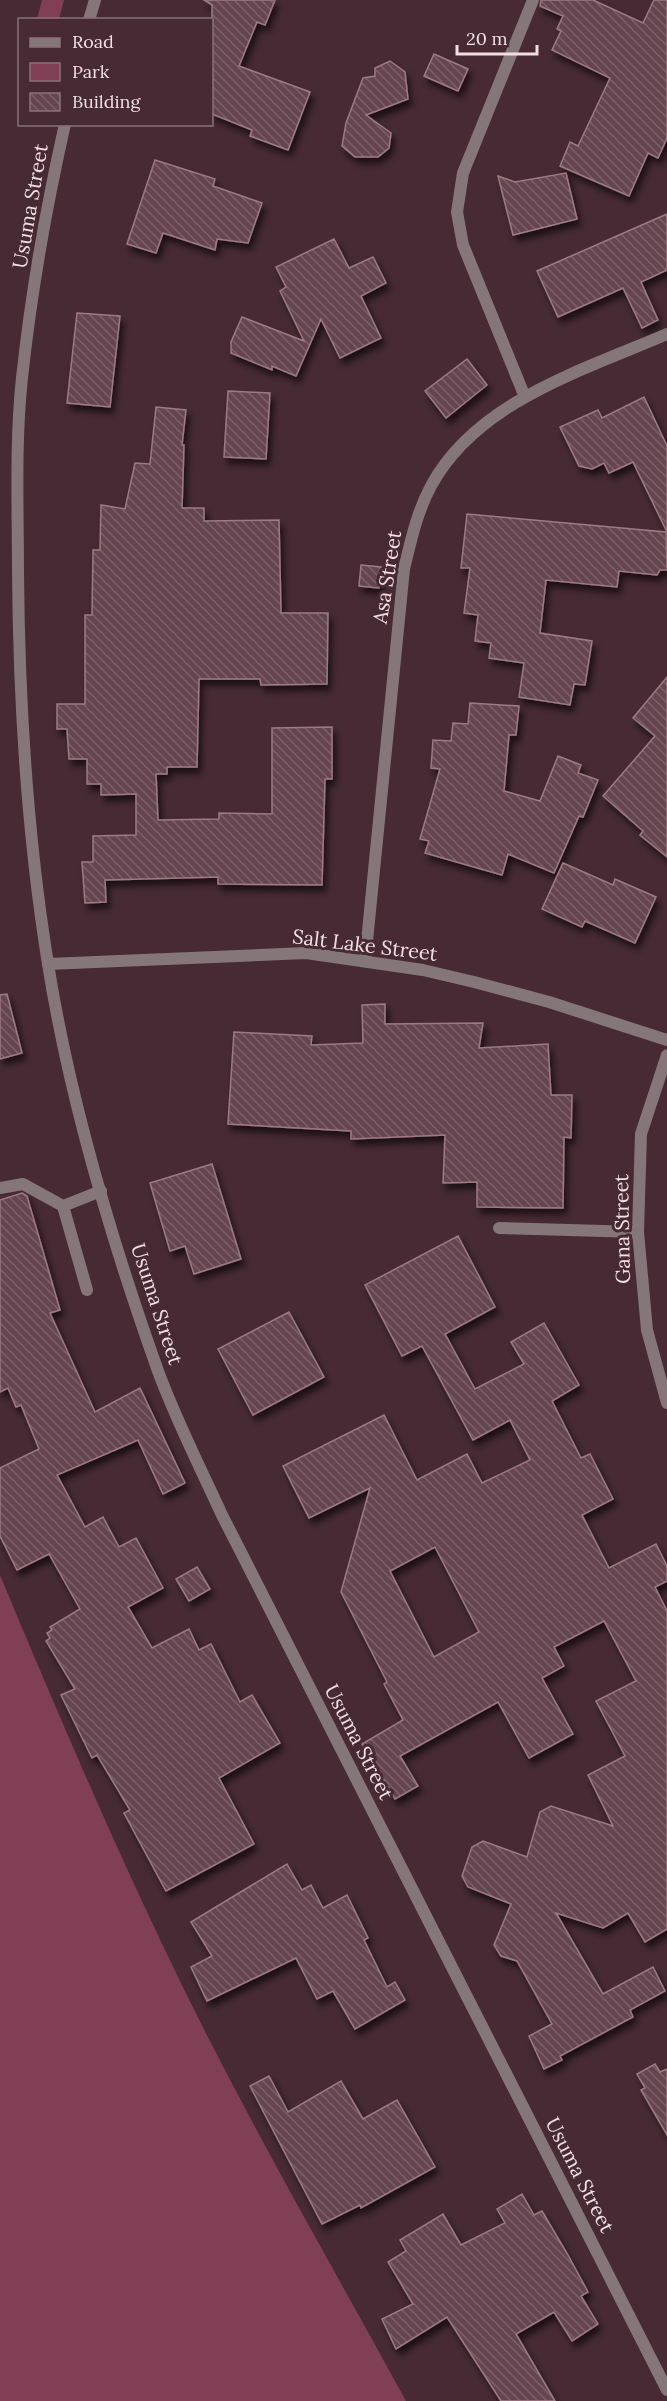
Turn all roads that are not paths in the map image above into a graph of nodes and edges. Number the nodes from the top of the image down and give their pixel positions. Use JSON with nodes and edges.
{"nodes":[{"id":1,"x":95,"y":0,"type":"edge"},
{"id":2,"x":533,"y":0,"type":"edge"},
{"id":3,"x":90,"y":18,"type":"edge"},
{"id":4,"x":64,"y":126,"type":"edge"},
{"id":5,"x":667,"y":334,"type":"edge"},
{"id":6,"x":525,"y":397,"type":"junction"},
{"id":7,"x":364,"y":961,"type":"junction"},
{"id":8,"x":48,"y":964,"type":"junction"},
{"id":9,"x":667,"y":1040,"type":"edge"},
{"id":10,"x":667,"y":1055,"type":"edge"},
{"id":11,"x":0,"y":1188,"type":"edge"},
{"id":12,"x":101,"y":1191,"type":"junction"},
{"id":13,"x":63,"y":1206,"type":"junction"},
{"id":14,"x":499,"y":1228,"type":"dead end"},
{"id":15,"x":638,"y":1232,"type":"junction"},
{"id":16,"x":87,"y":1290,"type":"dead end"},
{"id":17,"x":667,"y":1403,"type":"edge"},
{"id":18,"x":667,"y":2390,"type":"edge"}],
"edges":[{"from":1,"to":3,"type":"street"},
{"from":2,"to":6,"type":"street"},
{"from":4,"to":8,"type":"street","name":"Usuma Street"},
{"from":5,"to":6,"type":"street","name":"Asa Street"},
{"from":6,"to":7,"type":"street","name":"Asa Street"},
{"from":7,"to":8,"type":"street","name":"Salt Lake Street"},
{"from":7,"to":9,"type":"street","name":"Salt Lake Street"},
{"from":8,"to":12,"type":"street","name":"Usuma Street"},
{"from":10,"to":15,"type":"street","name":"Gana Street"},
{"from":11,"to":13,"type":"street"},
{"from":12,"to":13,"type":"street"},
{"from":12,"to":18,"type":"street","name":"Usuma Street"},
{"from":13,"to":16,"type":"street"},
{"from":14,"to":15,"type":"street"},
{"from":15,"to":17,"type":"street","name":"Gana Street"}]}
